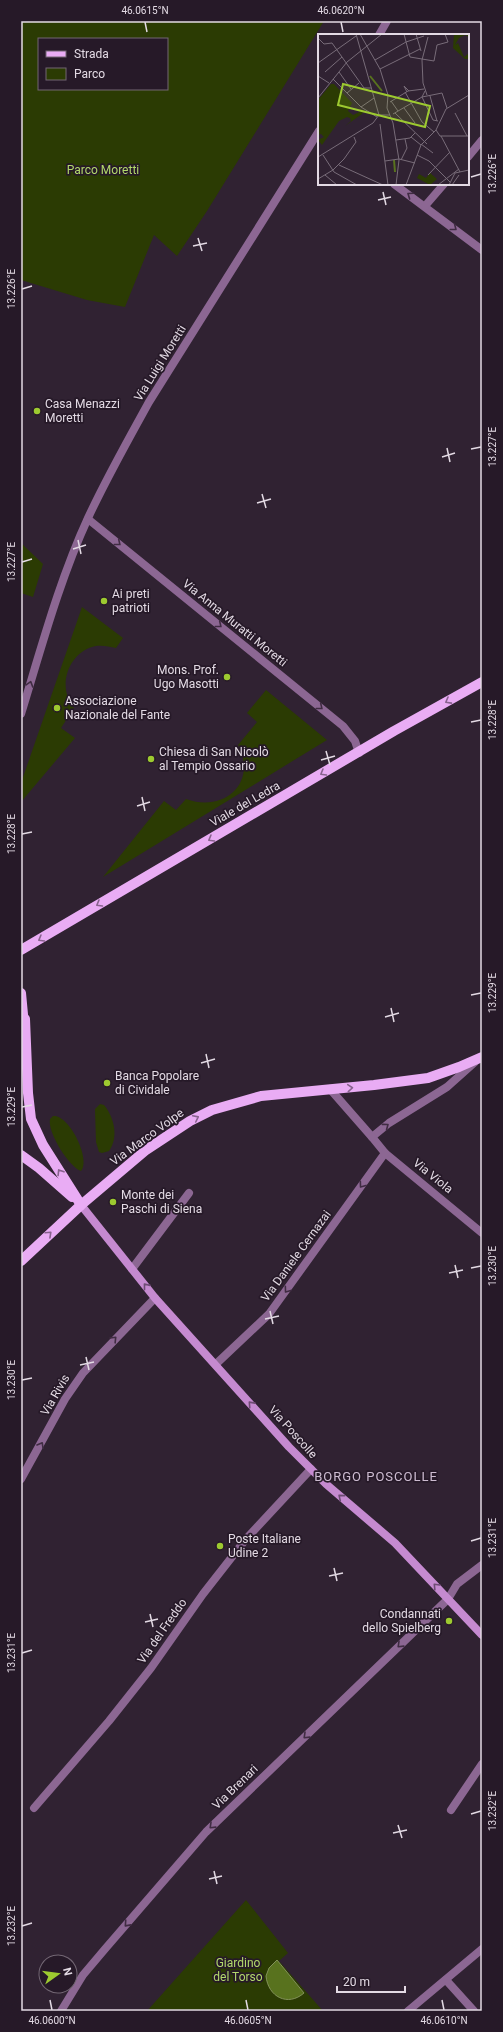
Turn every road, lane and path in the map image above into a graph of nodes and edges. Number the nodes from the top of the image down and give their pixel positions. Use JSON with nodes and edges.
{"nodes":[{"id":1,"x":387,"y":21,"type":"edge"},
{"id":2,"x":380,"y":34,"type":"edge"},
{"id":3,"x":318,"y":133,"type":"edge"},
{"id":4,"x":482,"y":140,"type":"edge"},
{"id":5,"x":469,"y":156,"type":"edge"},
{"id":6,"x":395,"y":185,"type":"edge"},
{"id":7,"x":443,"y":185,"type":"edge"},
{"id":8,"x":425,"y":206,"type":"junction"},
{"id":9,"x":482,"y":250,"type":"edge"},
{"id":10,"x":88,"y":519,"type":"junction"},
{"id":11,"x":482,"y":682,"type":"edge"},
{"id":12,"x":21,"y":714,"type":"edge"},
{"id":13,"x":359,"y":753,"type":"junction"},
{"id":14,"x":21,"y":950,"type":"edge"},
{"id":15,"x":21,"y":994,"type":"edge"},
{"id":16,"x":25,"y":1020,"type":"junction"},
{"id":17,"x":21,"y":1045,"type":"edge"},
{"id":18,"x":480,"y":1058,"type":"edge"},
{"id":19,"x":330,"y":1089,"type":"junction"},
{"id":20,"x":372,"y":1137,"type":"junction"},
{"id":21,"x":385,"y":1153,"type":"junction"},
{"id":22,"x":21,"y":1155,"type":"edge"},
{"id":23,"x":189,"y":1193,"type":"dead end"},
{"id":24,"x":81,"y":1205,"type":"junction"},
{"id":25,"x":482,"y":1233,"type":"edge"},
{"id":26,"x":21,"y":1261,"type":"edge"},
{"id":27,"x":132,"y":1269,"type":"junction"},
{"id":28,"x":155,"y":1298,"type":"junction"},
{"id":29,"x":216,"y":1364,"type":"junction"},
{"id":30,"x":311,"y":1469,"type":"junction"},
{"id":31,"x":21,"y":1479,"type":"edge"},
{"id":32,"x":482,"y":1565,"type":"edge"},
{"id":33,"x":448,"y":1599,"type":"junction"},
{"id":34,"x":482,"y":1635,"type":"edge"},
{"id":35,"x":482,"y":1764,"type":"edge"},
{"id":36,"x":34,"y":1808,"type":"dead end"},
{"id":37,"x":451,"y":1810,"type":"dead end"},
{"id":38,"x":482,"y":1949,"type":"edge"},
{"id":39,"x":446,"y":1980,"type":"junction"},
{"id":40,"x":61,"y":2011,"type":"edge"},
{"id":41,"x":408,"y":2011,"type":"edge"},
{"id":42,"x":474,"y":2011,"type":"edge"}],
"edges":[{"from":1,"to":2,"type":"street"},
{"from":3,"to":10,"type":"street","name":"Via Luigi Moretti"},
{"from":4,"to":5,"type":"street"},
{"from":8,"to":6,"type":"street","one_way":true},
{"from":7,"to":8,"type":"street"},
{"from":8,"to":9,"type":"street","one_way":true},
{"from":12,"to":10,"type":"street","name":"Via Luigi Moretti","one_way":true},
{"from":10,"to":13,"type":"street","name":"Via Anna Muratti Moretti","one_way":true},
{"from":11,"to":13,"type":"main road","name":"Viale del Ledra","one_way":true},
{"from":13,"to":14,"type":"main road","name":"Viale del Ledra","one_way":true},
{"from":15,"to":16,"type":"main road"},
{"from":16,"to":17,"type":"main road"},
{"from":24,"to":16,"type":"main road","one_way":true},
{"from":19,"to":18,"type":"main road","name":"Via Marco Volpe","one_way":true},
{"from":20,"to":18,"type":"street","name":"Via Marco Volpe","one_way":true},
{"from":19,"to":20,"type":"street"},
{"from":24,"to":19,"type":"main road","name":"Via Marco Volpe","one_way":true},
{"from":20,"to":21,"type":"street","name":"Via Viola"},
{"from":21,"to":25,"type":"street","name":"Via Viola"},
{"from":21,"to":29,"type":"street","name":"Via Daniele Cernazai","one_way":true},
{"from":22,"to":24,"type":"main road"},
{"from":23,"to":27,"type":"street"},
{"from":26,"to":24,"type":"main road","name":"Via Marco Volpe","one_way":true},
{"from":24,"to":27,"type":"street","name":"Via Poscolle"},
{"from":28,"to":27,"type":"street","name":"Via Poscolle","one_way":true},
{"from":28,"to":29,"type":"street","name":"Via Poscolle"},
{"from":31,"to":28,"type":"street","name":"Via Rivis","one_way":true},
{"from":30,"to":29,"type":"street","name":"Via Poscolle","one_way":true},
{"from":33,"to":30,"type":"street","name":"Via Poscolle","one_way":true},
{"from":30,"to":36,"type":"street","name":"Via del Freddo"},
{"from":32,"to":33,"type":"street","name":"Via Brenari"},
{"from":33,"to":34,"type":"street","name":"Via Poscolle"},
{"from":33,"to":40,"type":"street","name":"Via Brenari","one_way":true},
{"from":35,"to":37,"type":"street"},
{"from":38,"to":39,"type":"street"},
{"from":39,"to":41,"type":"street"},
{"from":39,"to":42,"type":"street"}]}
